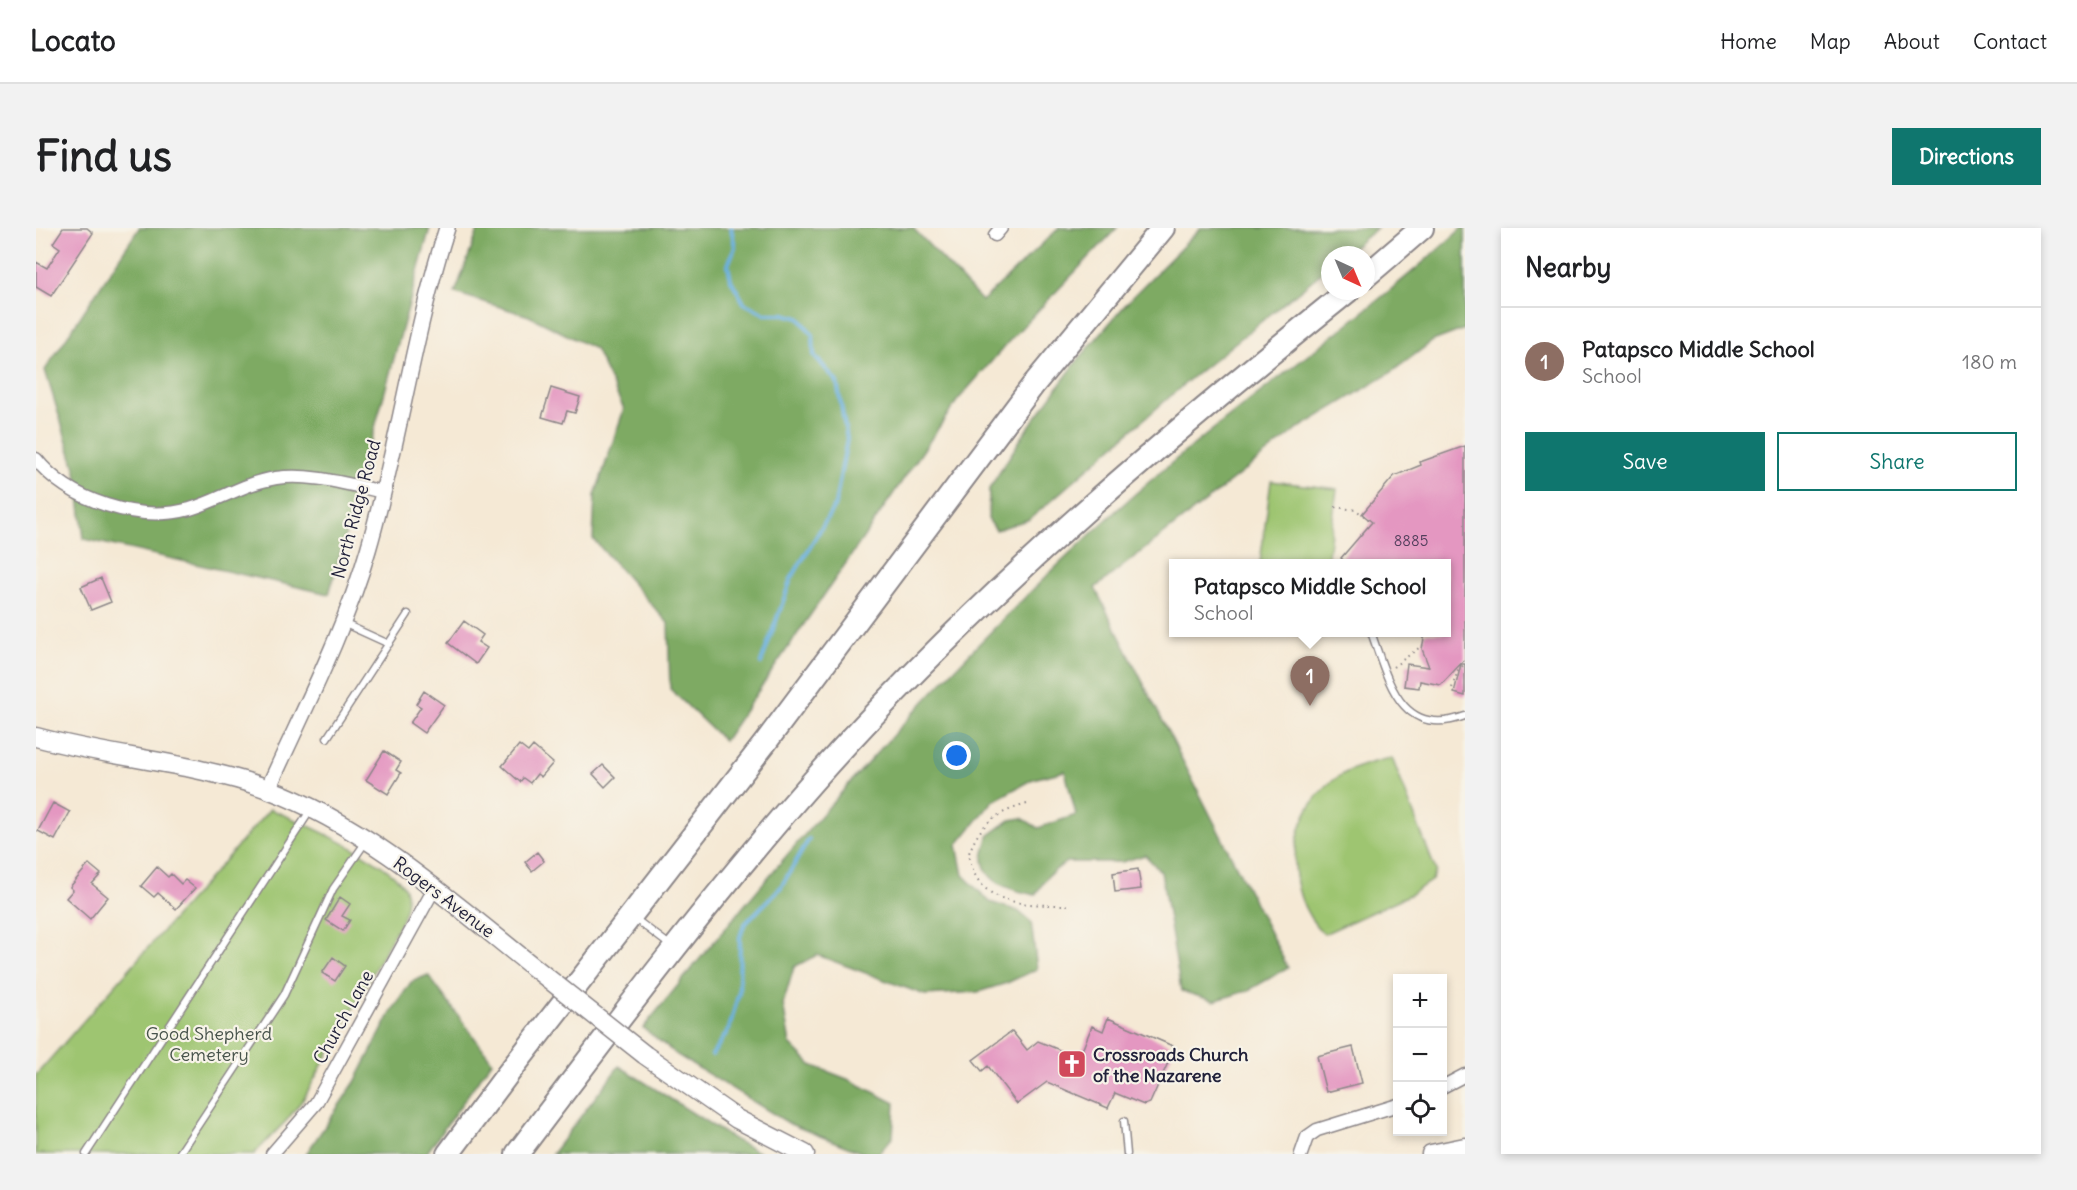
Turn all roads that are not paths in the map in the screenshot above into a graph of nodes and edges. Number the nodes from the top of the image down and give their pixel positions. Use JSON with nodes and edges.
{"nodes":[{"id":1,"x":447,"y":228,"type":"edge"},
{"id":2,"x":1163,"y":228,"type":"edge"},
{"id":3,"x":1402,"y":228,"type":"edge"},
{"id":4,"x":1422,"y":228,"type":"edge"},
{"id":5,"x":1375,"y":254,"type":"edge"},
{"id":6,"x":1375,"y":268,"type":"edge"},
{"id":7,"x":1325,"y":300,"type":"edge"},
{"id":8,"x":1337,"y":300,"type":"edge"},
{"id":9,"x":1256,"y":365,"type":"junction"},
{"id":10,"x":36,"y":459,"type":"edge"},
{"id":11,"x":384,"y":492,"type":"junction"},
{"id":12,"x":408,"y":614,"type":"dead end"},
{"id":13,"x":343,"y":623,"type":"junction"},
{"id":14,"x":1372,"y":637,"type":"edge"},
{"id":15,"x":389,"y":644,"type":"junction"},
{"id":16,"x":1465,"y":716,"type":"edge"},
{"id":17,"x":36,"y":737,"type":"edge"},
{"id":18,"x":327,"y":738,"type":"dead end"},
{"id":19,"x":268,"y":789,"type":"junction"},
{"id":20,"x":312,"y":809,"type":"junction"},
{"id":21,"x":367,"y":840,"type":"junction"},
{"id":22,"x":434,"y":889,"type":"junction"},
{"id":23,"x":632,"y":916,"type":"junction"},
{"id":24,"x":674,"y":949,"type":"junction"},
{"id":25,"x":1465,"y":1075,"type":"edge"},
{"id":26,"x":1447,"y":1085,"type":"edge"},
{"id":27,"x":1393,"y":1107,"type":"edge"},
{"id":28,"x":1124,"y":1121,"type":"dead end"},
{"id":29,"x":1465,"y":1147,"type":"edge"},
{"id":30,"x":86,"y":1154,"type":"edge"},
{"id":31,"x":179,"y":1154,"type":"edge"},
{"id":32,"x":272,"y":1154,"type":"edge"},
{"id":33,"x":448,"y":1154,"type":"edge"},
{"id":34,"x":517,"y":1154,"type":"edge"},
{"id":35,"x":805,"y":1154,"type":"edge"},
{"id":36,"x":1127,"y":1154,"type":"edge"},
{"id":37,"x":1301,"y":1154,"type":"edge"},
{"id":38,"x":1431,"y":1154,"type":"edge"}],
"edges":[{"from":1,"to":11,"type":"street","name":"North Ridge Road"},
{"from":2,"to":23,"type":"highway"},
{"from":3,"to":5,"type":"highway"},
{"from":4,"to":6,"type":"highway"},
{"from":7,"to":9,"type":"highway"},
{"from":8,"to":9,"type":"highway"},
{"from":9,"to":24,"type":"highway"},
{"from":10,"to":11,"type":"street"},
{"from":11,"to":13,"type":"street","name":"North Ridge Road"},
{"from":12,"to":15,"type":"lane"},
{"from":13,"to":15,"type":"lane"},
{"from":13,"to":19,"type":"street","name":"North Ridge Road"},
{"from":14,"to":16,"type":"lane"},
{"from":15,"to":18,"type":"lane"},
{"from":17,"to":19,"type":"main road","name":"Rogers Avenue"},
{"from":19,"to":20,"type":"main road","name":"Rogers Avenue"},
{"from":20,"to":21,"type":"main road","name":"Rogers Avenue"},
{"from":20,"to":30,"type":"lane"},
{"from":21,"to":22,"type":"main road","name":"Rogers Avenue"},
{"from":21,"to":31,"type":"lane"},
{"from":22,"to":32,"type":"street","name":"Church Lane"},
{"from":22,"to":35,"type":"main road","name":"Rogers Avenue","bridge":true},
{"from":23,"to":24,"type":"lane"},
{"from":23,"to":33,"type":"highway"},
{"from":24,"to":34,"type":"highway"},
{"from":25,"to":26,"type":"street"},
{"from":27,"to":37,"type":"street"},
{"from":28,"to":36,"type":"lane"},
{"from":29,"to":38,"type":"main road"}]}
